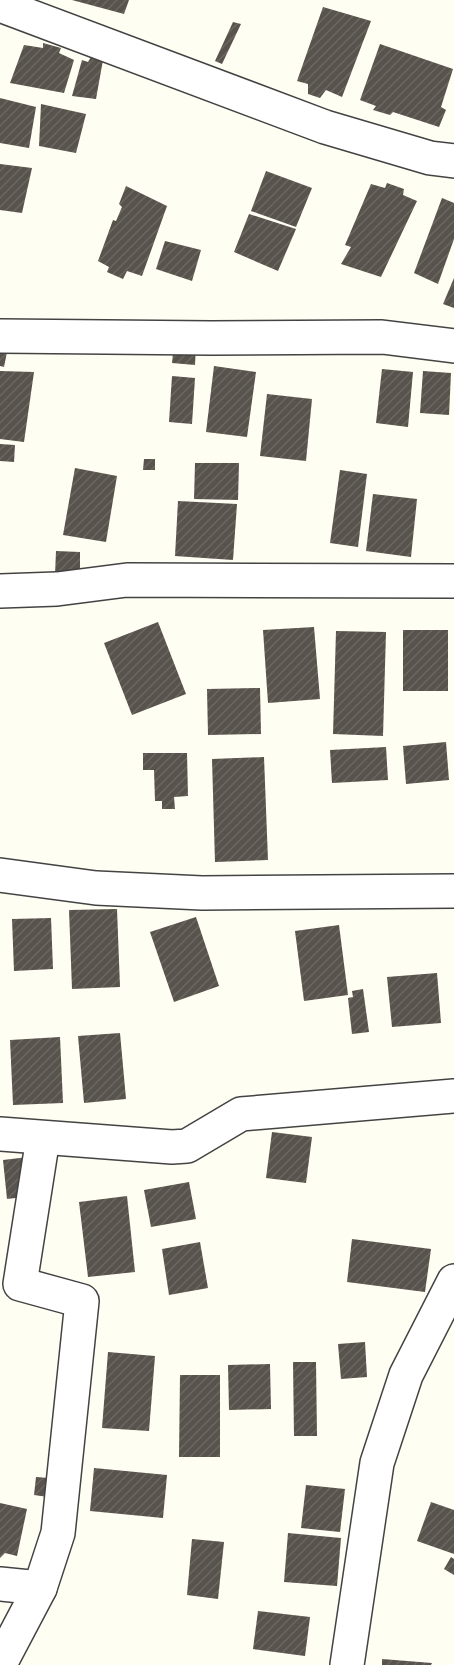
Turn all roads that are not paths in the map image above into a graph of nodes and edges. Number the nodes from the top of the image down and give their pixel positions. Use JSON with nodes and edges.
{"nodes":[{"id":1,"x":0,"y":3,"type":"edge"},
{"id":2,"x":454,"y":161,"type":"edge"},
{"id":3,"x":0,"y":336,"type":"edge"},
{"id":4,"x":454,"y":346,"type":"edge"},
{"id":5,"x":454,"y":581,"type":"edge"},
{"id":6,"x":0,"y":591,"type":"edge"},
{"id":7,"x":0,"y":875,"type":"edge"},
{"id":8,"x":454,"y":891,"type":"edge"},
{"id":9,"x":454,"y":1096,"type":"edge"},
{"id":10,"x":0,"y":1134,"type":"edge"},
{"id":11,"x":43,"y":1138,"type":"junction"},
{"id":12,"x":454,"y":1281,"type":"edge"},
{"id":13,"x":10,"y":1284,"type":"edge"},
{"id":14,"x":0,"y":1584,"type":"edge"},
{"id":15,"x":40,"y":1588,"type":"junction"},
{"id":16,"x":0,"y":1664,"type":"edge"},
{"id":17,"x":347,"y":1665,"type":"edge"}],
"edges":[{"from":1,"to":2,"type":"street"},
{"from":3,"to":4,"type":"street"},
{"from":5,"to":6,"type":"street"},
{"from":7,"to":8,"type":"street"},
{"from":9,"to":11,"type":"street"},
{"from":10,"to":11,"type":"street"},
{"from":11,"to":13,"type":"street"},
{"from":12,"to":17,"type":"street"},
{"from":13,"to":15,"type":"street"},
{"from":14,"to":15,"type":"street"},
{"from":15,"to":16,"type":"street"}]}
